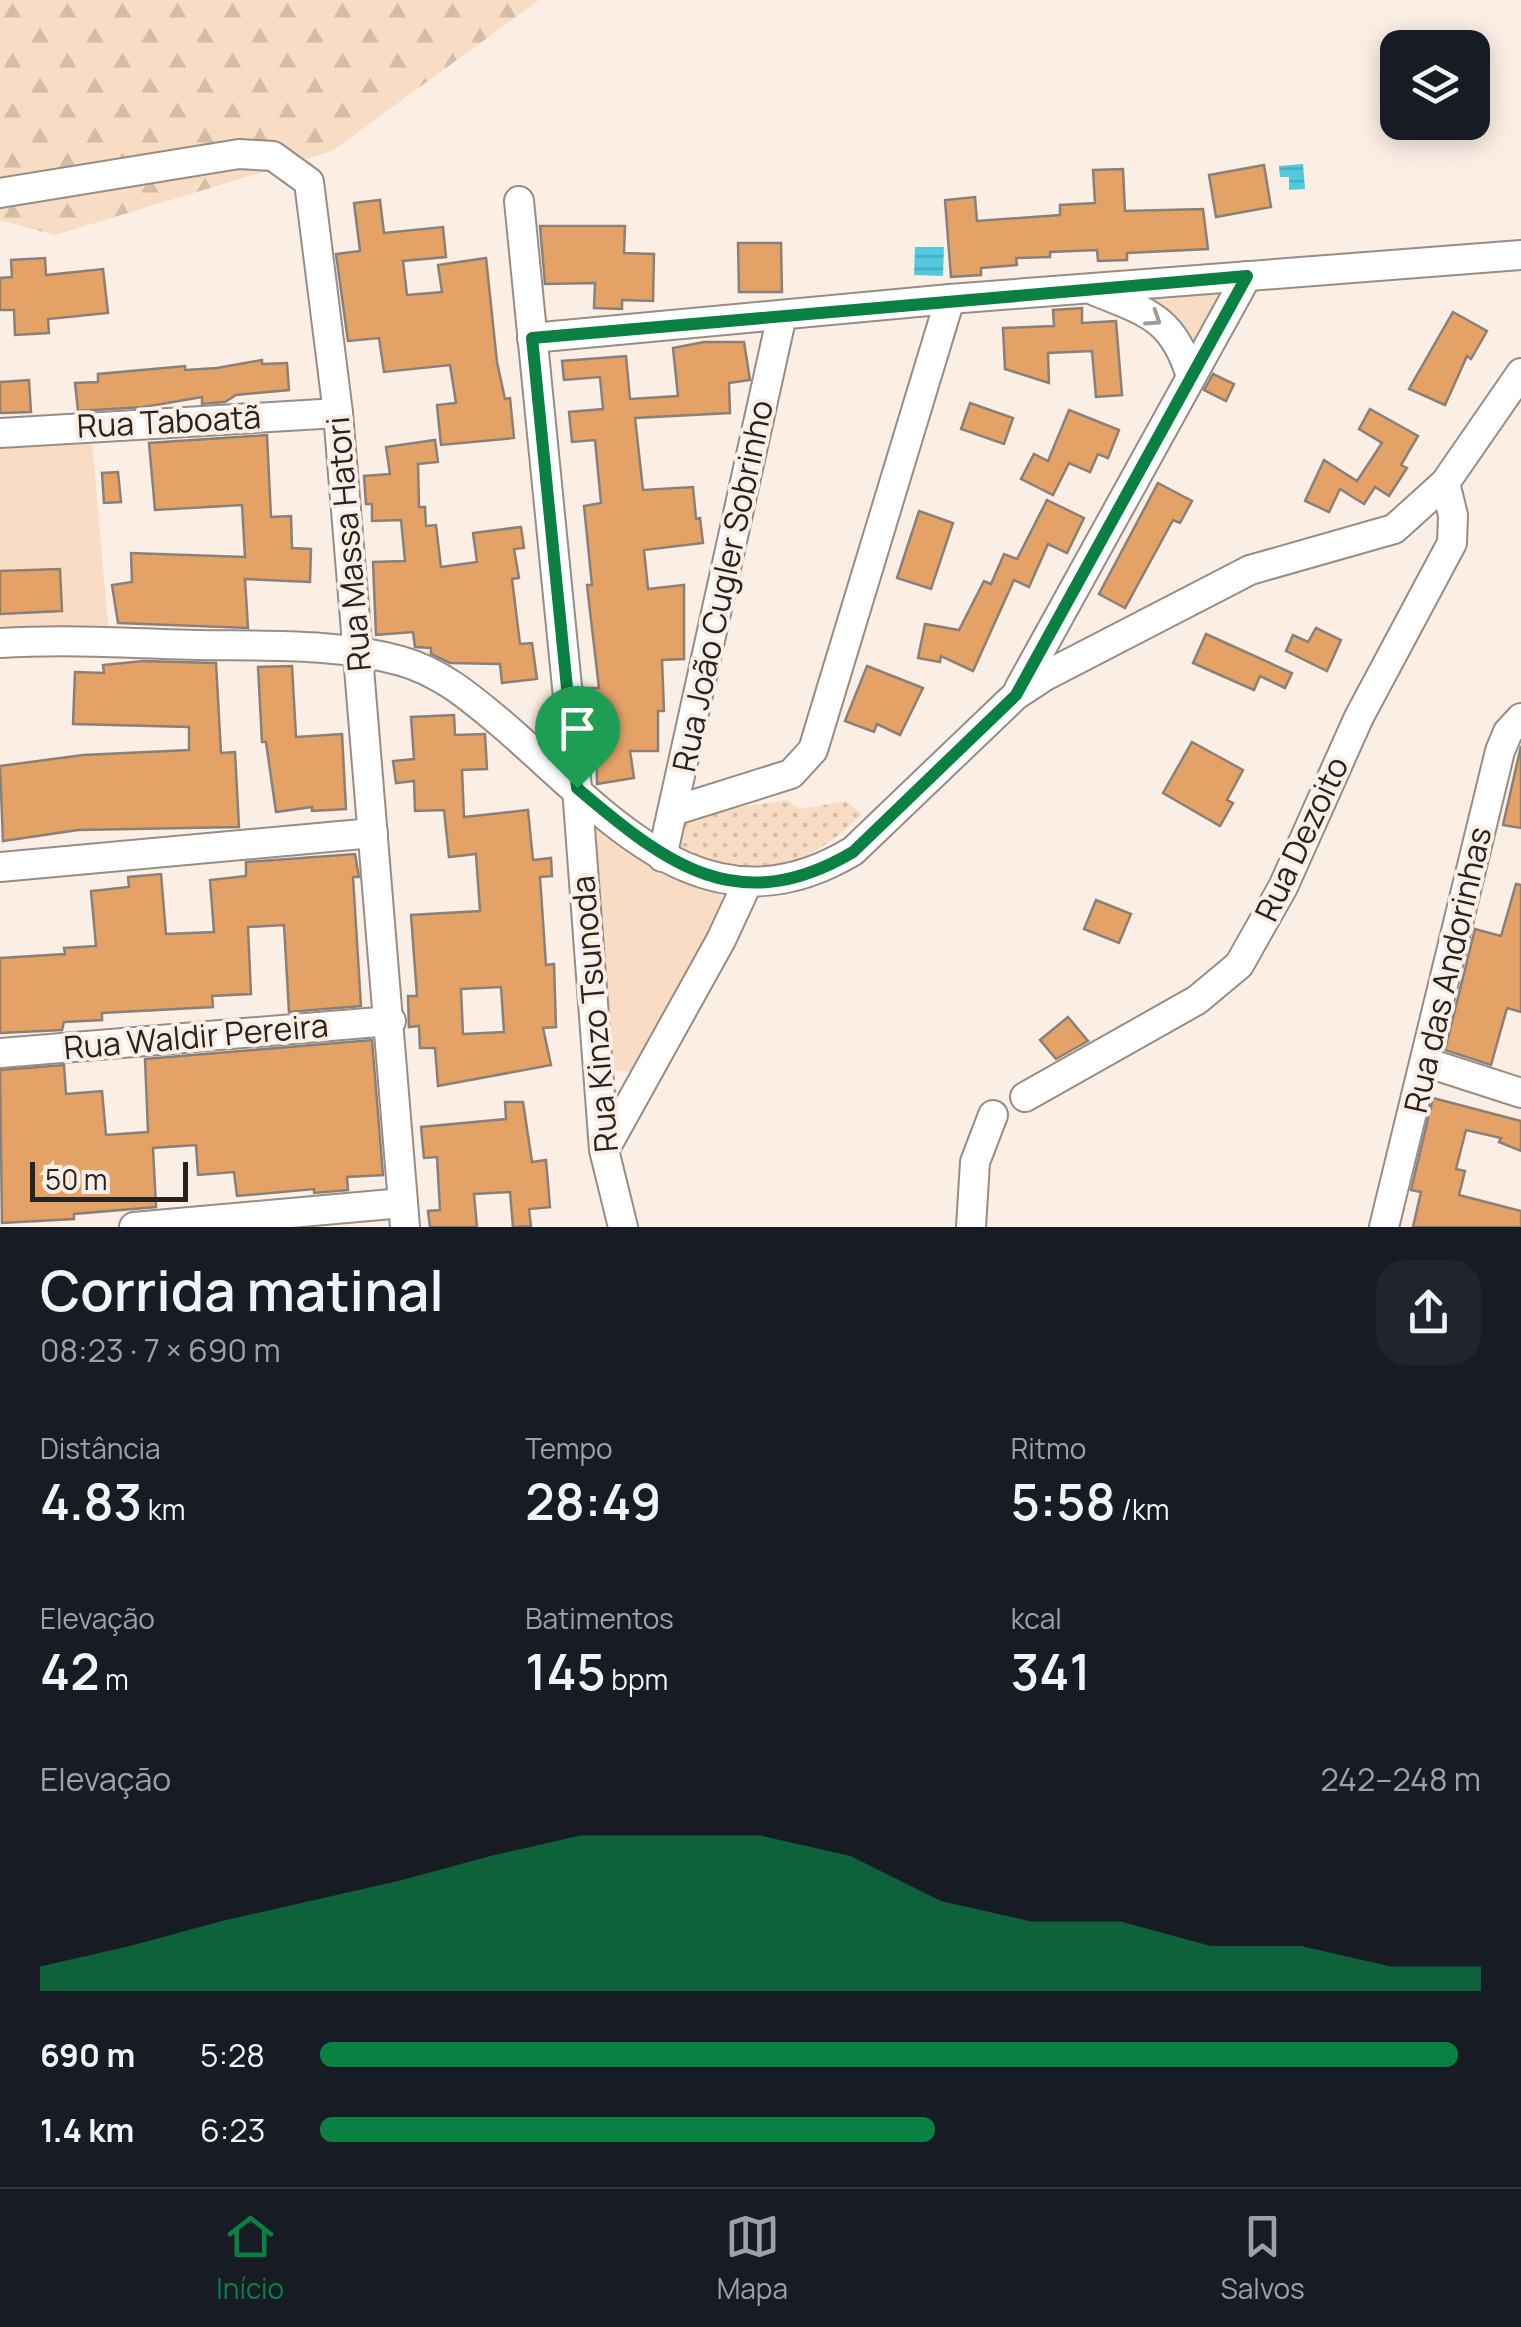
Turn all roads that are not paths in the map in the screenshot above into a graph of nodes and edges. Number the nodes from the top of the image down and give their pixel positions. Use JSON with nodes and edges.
{"nodes":[{"id":1,"x":0,"y":193,"type":"edge"},
{"id":2,"x":519,"y":201,"type":"dead end"},
{"id":3,"x":1521,"y":255,"type":"edge"},
{"id":4,"x":1247,"y":276,"type":"junction"},
{"id":5,"x":1089,"y":288,"type":"junction"},
{"id":6,"x":950,"y":299,"type":"junction"},
{"id":7,"x":782,"y":314,"type":"junction"},
{"id":8,"x":532,"y":338,"type":"junction"},
{"id":9,"x":1521,"y":374,"type":"edge"},
{"id":10,"x":1191,"y":377,"type":"junction"},
{"id":11,"x":338,"y":413,"type":"junction"},
{"id":12,"x":0,"y":433,"type":"edge"},
{"id":13,"x":1445,"y":483,"type":"junction"},
{"id":14,"x":0,"y":643,"type":"edge"},
{"id":15,"x":360,"y":654,"type":"junction"},
{"id":16,"x":1016,"y":695,"type":"junction"},
{"id":17,"x":1521,"y":718,"type":"edge"},
{"id":18,"x":577,"y":788,"type":"junction"},
{"id":19,"x":673,"y":811,"type":"junction"},
{"id":20,"x":373,"y":832,"type":"junction"},
{"id":21,"x":662,"y":858,"type":"junction"},
{"id":22,"x":0,"y":868,"type":"edge"},
{"id":23,"x":747,"y":884,"type":"junction"},
{"id":24,"x":392,"y":1021,"type":"junction"},
{"id":25,"x":0,"y":1052,"type":"edge"},
{"id":26,"x":1428,"y":1063,"type":"junction"},
{"id":27,"x":1521,"y":1093,"type":"edge"},
{"id":28,"x":1025,"y":1098,"type":"dead end"},
{"id":29,"x":993,"y":1115,"type":"dead end"},
{"id":30,"x":604,"y":1150,"type":"junction"},
{"id":31,"x":404,"y":1215,"type":"edge"},
{"id":32,"x":134,"y":1227,"type":"edge"},
{"id":33,"x":624,"y":1227,"type":"edge"},
{"id":34,"x":970,"y":1227,"type":"edge"},
{"id":35,"x":1384,"y":1227,"type":"edge"}],
"edges":[{"from":1,"to":11,"type":"street","name":"Rua Massa Hatori"},
{"from":2,"to":8,"type":"street","name":"Rua Kinzo Tsunoda"},
{"from":3,"to":4,"type":"street"},
{"from":4,"to":5,"type":"street"},
{"from":4,"to":10,"type":"street"},
{"from":5,"to":6,"type":"street"},
{"from":5,"to":10,"type":"street","one_way":true},
{"from":6,"to":7,"type":"street"},
{"from":6,"to":19,"type":"street"},
{"from":7,"to":8,"type":"street"},
{"from":7,"to":19,"type":"street","name":"Rua João Cugler Sobrinho"},
{"from":8,"to":18,"type":"street","name":"Rua Kinzo Tsunoda"},
{"from":9,"to":13,"type":"street"},
{"from":10,"to":16,"type":"street"},
{"from":11,"to":12,"type":"street","name":"Rua Taboatã"},
{"from":11,"to":15,"type":"street","name":"Rua Massa Hatori"},
{"from":13,"to":16,"type":"street"},
{"from":13,"to":28,"type":"street","name":"Rua Dezoito"},
{"from":14,"to":15,"type":"street"},
{"from":15,"to":18,"type":"street"},
{"from":15,"to":20,"type":"street","name":"Rua Massa Hatori"},
{"from":16,"to":23,"type":"street"},
{"from":17,"to":26,"type":"street","name":"Rua das Andorinhas"},
{"from":18,"to":21,"type":"street"},
{"from":18,"to":30,"type":"street","name":"Rua Kinzo Tsunoda"},
{"from":19,"to":21,"type":"street","name":"Rua João Cugler Sobrinho"},
{"from":20,"to":22,"type":"street"},
{"from":20,"to":24,"type":"street","name":"Rua Massa Hatori"},
{"from":21,"to":23,"type":"street"},
{"from":23,"to":30,"type":"street"},
{"from":24,"to":25,"type":"street","name":"Rua Waldir Pereira"},
{"from":24,"to":31,"type":"street","name":"Rua Massa Hatori"},
{"from":26,"to":27,"type":"street"},
{"from":26,"to":35,"type":"street","name":"Rua das Andorinhas"},
{"from":29,"to":34,"type":"street"},
{"from":30,"to":33,"type":"street","name":"Rua Kinzo Tsunoda"},
{"from":31,"to":32,"type":"street"}]}
